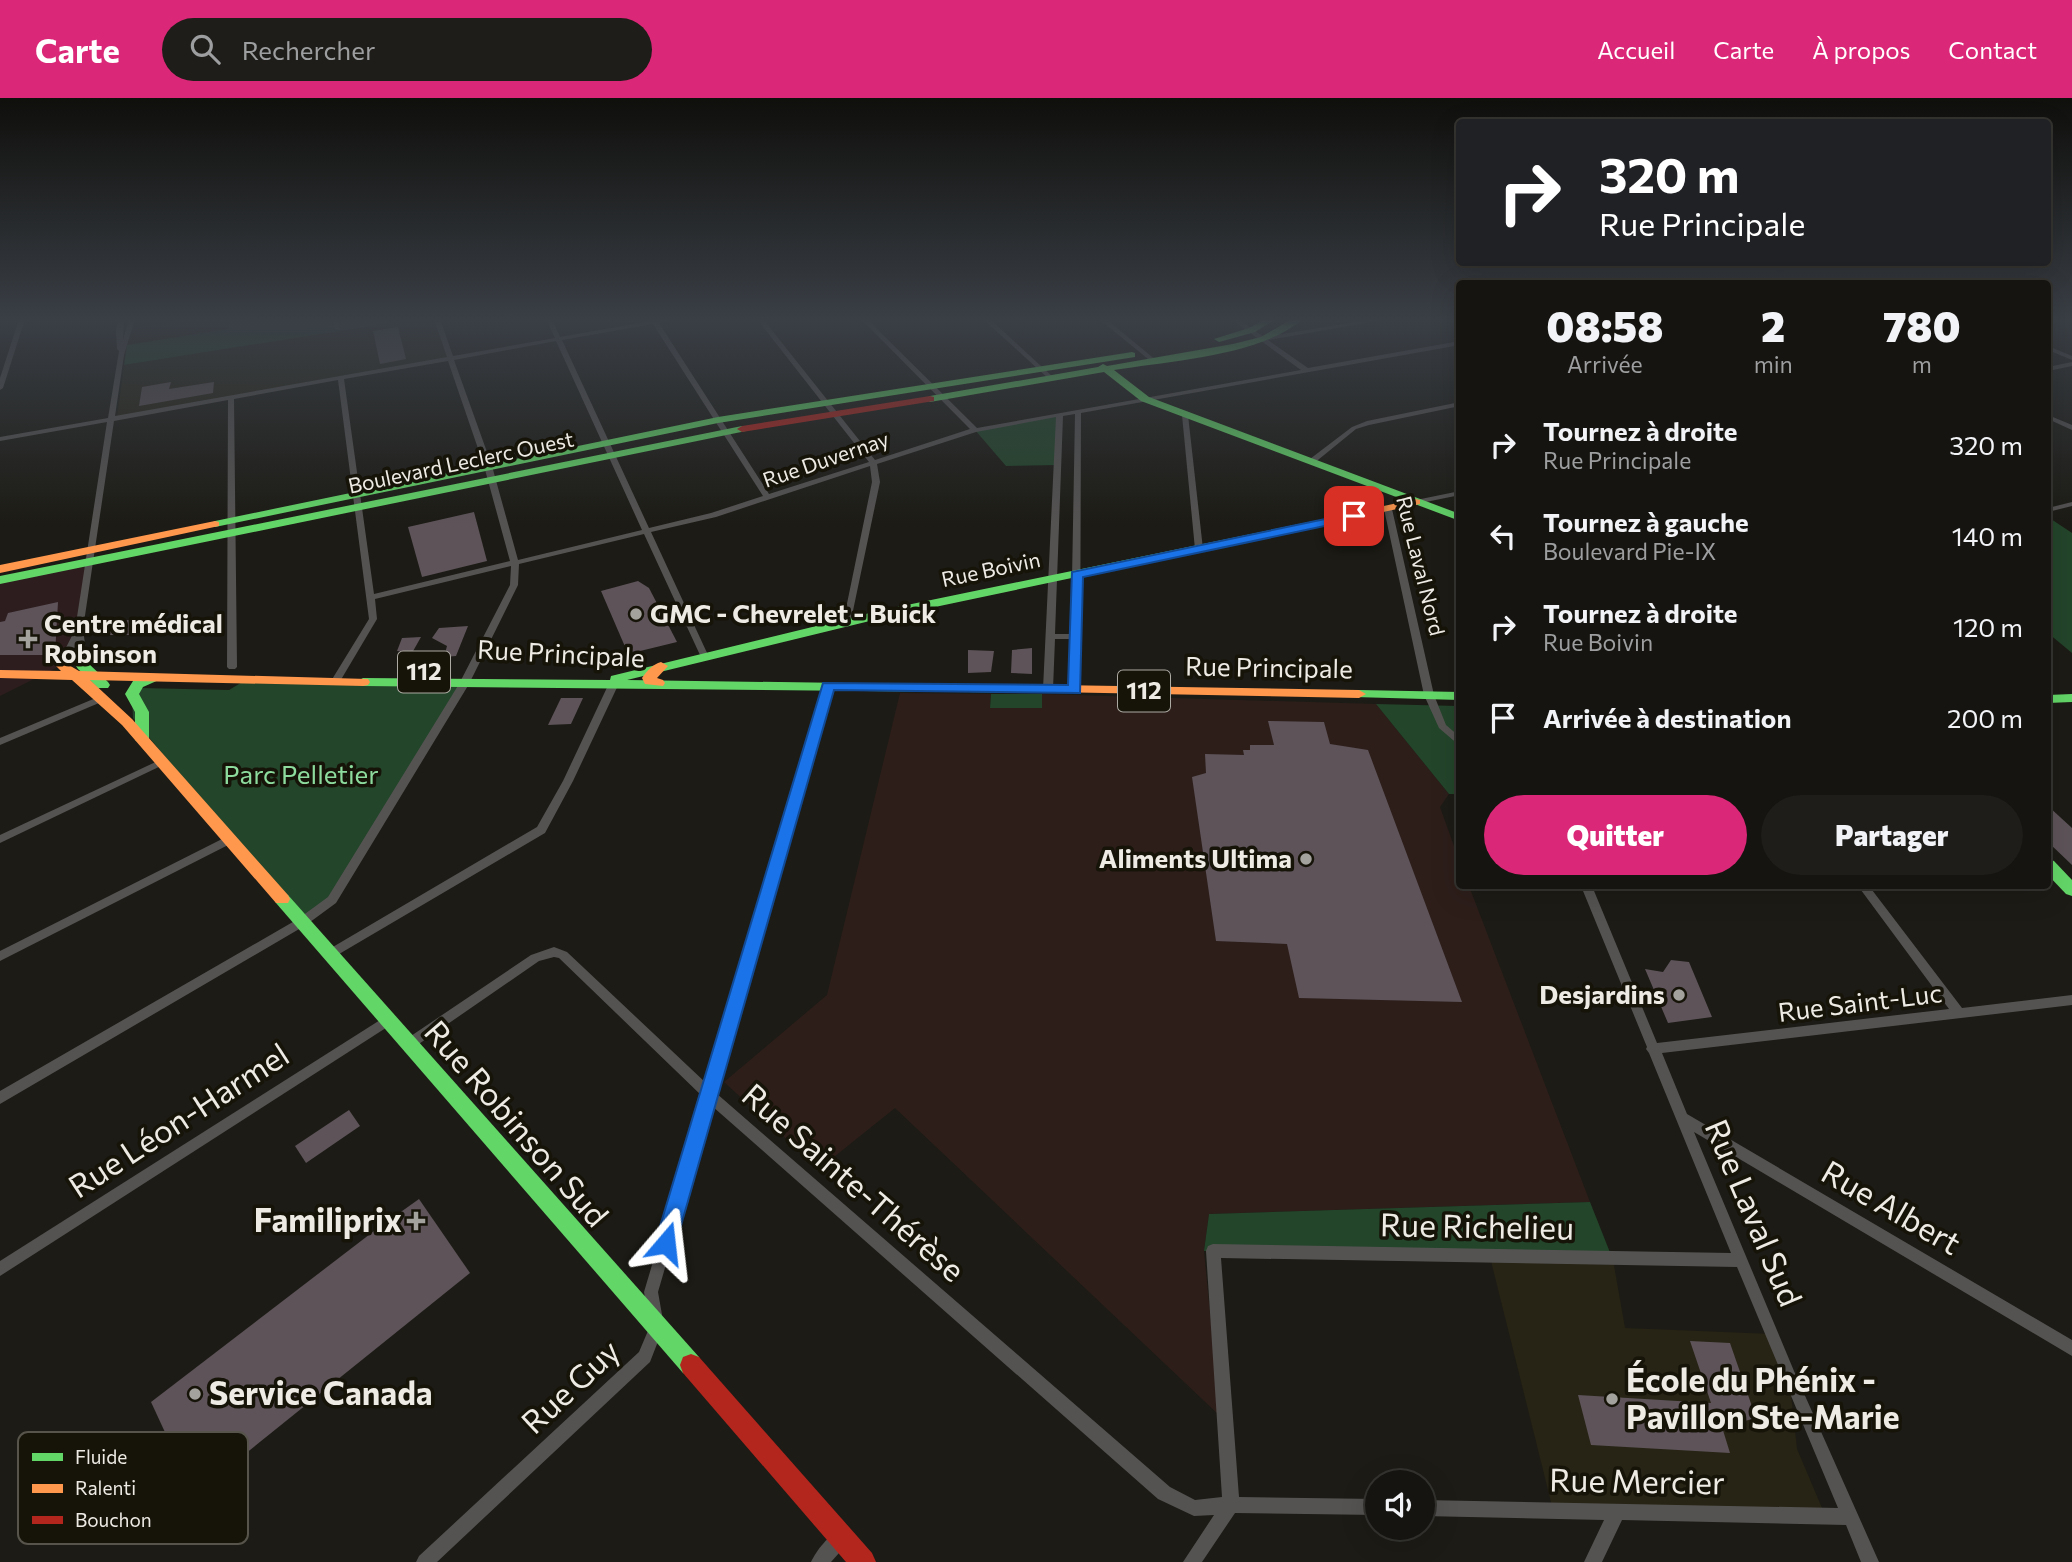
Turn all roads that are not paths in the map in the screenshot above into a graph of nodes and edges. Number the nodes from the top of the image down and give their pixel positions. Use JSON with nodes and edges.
{"nodes":[{"id":1,"x":116,"y":387,"type":"edge"},
{"id":2,"x":287,"y":387,"type":"edge"},
{"id":3,"x":342,"y":387,"type":"edge"},
{"id":4,"x":460,"y":387,"type":"edge"},
{"id":5,"x":581,"y":387,"type":"edge"},
{"id":6,"x":696,"y":387,"type":"edge"},
{"id":7,"x":813,"y":387,"type":"edge"},
{"id":8,"x":930,"y":387,"type":"edge"},
{"id":9,"x":964,"y":387,"type":"edge"},
{"id":10,"x":1130,"y":387,"type":"edge"},
{"id":11,"x":1210,"y":387,"type":"edge"},
{"id":12,"x":935,"y":392,"type":"junction"},
{"id":13,"x":231,"y":397,"type":"junction"},
{"id":14,"x":1145,"y":399,"type":"junction"},
{"id":15,"x":1456,"y":405,"type":"edge"},
{"id":16,"x":829,"y":408,"type":"junction"},
{"id":17,"x":1078,"y":411,"type":"junction"},
{"id":18,"x":1059,"y":415,"type":"junction"},
{"id":19,"x":1185,"y":415,"type":"junction"},
{"id":20,"x":2051,"y":418,"type":"edge"},
{"id":21,"x":111,"y":419,"type":"junction"},
{"id":22,"x":720,"y":426,"type":"junction"},
{"id":23,"x":2072,"y":428,"type":"edge"},
{"id":24,"x":975,"y":430,"type":"junction"},
{"id":25,"x":0,"y":439,"type":"edge"},
{"id":26,"x":609,"y":448,"type":"junction"},
{"id":27,"x":1058,"y":458,"type":"junction"},
{"id":28,"x":1077,"y":458,"type":"junction"},
{"id":29,"x":1310,"y":462,"type":"junction"},
{"id":30,"x":873,"y":463,"type":"junction"},
{"id":31,"x":489,"y":472,"type":"junction"},
{"id":32,"x":1057,"y":486,"type":"junction"},
{"id":33,"x":1077,"y":487,"type":"junction"},
{"id":34,"x":1379,"y":488,"type":"junction"},
{"id":35,"x":1456,"y":494,"type":"edge"},
{"id":36,"x":768,"y":498,"type":"junction"},
{"id":37,"x":356,"y":500,"type":"junction"},
{"id":38,"x":1416,"y":502,"type":"junction"},
{"id":39,"x":2072,"y":504,"type":"edge"},
{"id":40,"x":1388,"y":509,"type":"junction"},
{"id":41,"x":2051,"y":509,"type":"edge"},
{"id":42,"x":1456,"y":517,"type":"edge"},
{"id":43,"x":232,"y":526,"type":"junction"},
{"id":44,"x":1055,"y":527,"type":"junction"},
{"id":45,"x":1077,"y":527,"type":"junction"},
{"id":46,"x":647,"y":531,"type":"junction"},
{"id":47,"x":1199,"y":549,"type":"junction"},
{"id":48,"x":90,"y":555,"type":"junction"},
{"id":49,"x":515,"y":564,"type":"junction"},
{"id":50,"x":0,"y":569,"type":"edge"},
{"id":51,"x":1076,"y":574,"type":"junction"},
{"id":52,"x":1053,"y":579,"type":"junction"},
{"id":53,"x":0,"y":580,"type":"edge"},
{"id":54,"x":372,"y":597,"type":"junction"},
{"id":55,"x":847,"y":623,"type":"junction"},
{"id":56,"x":79,"y":629,"type":"junction"},
{"id":57,"x":1050,"y":636,"type":"junction"},
{"id":58,"x":1076,"y":637,"type":"junction"},
{"id":59,"x":704,"y":655,"type":"junction"},
{"id":60,"x":0,"y":665,"type":"edge"},
{"id":61,"x":661,"y":666,"type":"junction"},
{"id":62,"x":232,"y":667,"type":"junction"},
{"id":63,"x":78,"y":670,"type":"junction"},
{"id":64,"x":0,"y":674,"type":"edge"},
{"id":65,"x":339,"y":676,"type":"junction"},
{"id":66,"x":163,"y":677,"type":"junction"},
{"id":67,"x":467,"y":679,"type":"junction"},
{"id":68,"x":614,"y":682,"type":"junction"},
{"id":69,"x":658,"y":683,"type":"junction"},
{"id":70,"x":828,"y":686,"type":"junction"},
{"id":71,"x":1048,"y":689,"type":"junction"},
{"id":72,"x":1075,"y":690,"type":"junction"},
{"id":73,"x":1429,"y":695,"type":"junction"},
{"id":74,"x":1456,"y":696,"type":"edge"},
{"id":75,"x":103,"y":698,"type":"junction"},
{"id":76,"x":2072,"y":698,"type":"edge"},
{"id":77,"x":2051,"y":699,"type":"edge"},
{"id":78,"x":127,"y":722,"type":"junction"},
{"id":79,"x":1456,"y":739,"type":"edge"},
{"id":80,"x":142,"y":740,"type":"junction"},
{"id":81,"x":0,"y":741,"type":"edge"},
{"id":82,"x":162,"y":762,"type":"junction"},
{"id":83,"x":0,"y":839,"type":"edge"},
{"id":84,"x":230,"y":839,"type":"junction"},
{"id":85,"x":2051,"y":868,"type":"edge"},
{"id":86,"x":1587,"y":889,"type":"edge"},
{"id":87,"x":1865,"y":889,"type":"edge"},
{"id":88,"x":2072,"y":890,"type":"edge"},
{"id":89,"x":302,"y":922,"type":"junction"},
{"id":90,"x":330,"y":954,"type":"junction"},
{"id":91,"x":0,"y":956,"type":"edge"},
{"id":92,"x":2072,"y":1000,"type":"edge"},
{"id":93,"x":1959,"y":1014,"type":"junction"},
{"id":94,"x":388,"y":1020,"type":"junction"},
{"id":95,"x":410,"y":1044,"type":"junction"},
{"id":96,"x":1652,"y":1049,"type":"junction"},
{"id":97,"x":710,"y":1096,"type":"junction"},
{"id":98,"x":0,"y":1098,"type":"edge"},
{"id":99,"x":1681,"y":1117,"type":"junction"},
{"id":100,"x":1740,"y":1260,"type":"junction"},
{"id":101,"x":0,"y":1269,"type":"edge"},
{"id":102,"x":657,"y":1326,"type":"junction"},
{"id":103,"x":2072,"y":1348,"type":"edge"},
{"id":104,"x":1231,"y":1505,"type":"junction"},
{"id":105,"x":1365,"y":1507,"type":"edge"},
{"id":106,"x":1435,"y":1508,"type":"edge"},
{"id":107,"x":1616,"y":1512,"type":"junction"},
{"id":108,"x":1850,"y":1517,"type":"junction"},
{"id":109,"x":842,"y":1537,"type":"junction"},
{"id":110,"x":425,"y":1562,"type":"edge"},
{"id":111,"x":820,"y":1562,"type":"edge"},
{"id":112,"x":863,"y":1562,"type":"edge"},
{"id":113,"x":1192,"y":1562,"type":"edge"},
{"id":114,"x":1593,"y":1562,"type":"edge"},
{"id":115,"x":1870,"y":1562,"type":"edge"}],
"edges":[{"from":1,"to":21,"type":"street"},
{"from":2,"to":13,"type":"street"},
{"from":3,"to":37,"type":"street"},
{"from":4,"to":31,"type":"street"},
{"from":5,"to":26,"type":"street"},
{"from":6,"to":22,"type":"street"},
{"from":7,"to":16,"type":"street"},
{"from":8,"to":12,"type":"street"},
{"from":9,"to":12,"type":"street","name":"Boulevard Leclerc Ouest"},
{"from":10,"to":14,"type":"street"},
{"from":11,"to":14,"type":"street","name":"Rue Duvernay"},
{"from":12,"to":16,"type":"street","name":"Boulevard Leclerc Ouest"},
{"from":12,"to":24,"type":"street"},
{"from":13,"to":21,"type":"street"},
{"from":13,"to":43,"type":"street"},
{"from":14,"to":17,"type":"street","name":"Rue Duvernay"},
{"from":14,"to":19,"type":"street"},
{"from":15,"to":29,"type":"street"},
{"from":16,"to":22,"type":"street","name":"Boulevard Leclerc Ouest"},
{"from":16,"to":30,"type":"street"},
{"from":17,"to":18,"type":"street","name":"Rue Duvernay"},
{"from":17,"to":28,"type":"street"},
{"from":18,"to":24,"type":"street","name":"Rue Duvernay"},
{"from":18,"to":27,"type":"street"},
{"from":19,"to":29,"type":"street"},
{"from":19,"to":47,"type":"street"},
{"from":20,"to":23,"type":"street"},
{"from":21,"to":25,"type":"street"},
{"from":21,"to":48,"type":"street"},
{"from":22,"to":26,"type":"street","name":"Boulevard Leclerc Ouest"},
{"from":22,"to":36,"type":"street"},
{"from":24,"to":30,"type":"street","name":"Rue Duvernay"},
{"from":26,"to":31,"type":"street","name":"Boulevard Leclerc Ouest"},
{"from":26,"to":46,"type":"street"},
{"from":27,"to":28,"type":"street"},
{"from":27,"to":32,"type":"street"},
{"from":28,"to":33,"type":"street"},
{"from":29,"to":34,"type":"street"},
{"from":30,"to":36,"type":"street","name":"Rue Duvernay"},
{"from":30,"to":55,"type":"street"},
{"from":31,"to":37,"type":"street","name":"Boulevard Leclerc Ouest"},
{"from":31,"to":49,"type":"street"},
{"from":32,"to":33,"type":"street"},
{"from":32,"to":44,"type":"street"},
{"from":33,"to":45,"type":"street"},
{"from":34,"to":38,"type":"street"},
{"from":34,"to":40,"type":"street","name":"Rue Laval Nord"},
{"from":35,"to":38,"type":"street","name":"Rue Boivin"},
{"from":36,"to":46,"type":"street","name":"Rue Duvernay"},
{"from":37,"to":43,"type":"street","name":"Boulevard Leclerc Ouest"},
{"from":37,"to":54,"type":"street"},
{"from":38,"to":40,"type":"street","name":"Rue Boivin"},
{"from":38,"to":42,"type":"street"},
{"from":39,"to":41,"type":"street"},
{"from":40,"to":47,"type":"street","name":"Rue Boivin"},
{"from":40,"to":73,"type":"street","name":"Rue Laval Nord"},
{"from":43,"to":48,"type":"street","name":"Boulevard Leclerc Ouest"},
{"from":43,"to":62,"type":"street"},
{"from":44,"to":45,"type":"street"},
{"from":44,"to":52,"type":"street"},
{"from":45,"to":51,"type":"street"},
{"from":46,"to":49,"type":"street","name":"Rue Duvernay"},
{"from":46,"to":59,"type":"street"},
{"from":47,"to":51,"type":"street","name":"Rue Boivin"},
{"from":48,"to":50,"type":"street","name":"Boulevard Leclerc Ouest"},
{"from":48,"to":53,"type":"street","name":"Boulevard Leclerc Ouest"},
{"from":48,"to":56,"type":"street"},
{"from":49,"to":54,"type":"street","name":"Rue Duvernay"},
{"from":49,"to":67,"type":"street"},
{"from":51,"to":52,"type":"street","name":"Rue Boivin"},
{"from":51,"to":58,"type":"street"},
{"from":52,"to":55,"type":"street","name":"Rue Boivin"},
{"from":52,"to":57,"type":"street"},
{"from":54,"to":65,"type":"street"},
{"from":55,"to":59,"type":"street","name":"Rue Boivin"},
{"from":56,"to":63,"type":"street"},
{"from":56,"to":63,"type":"street"},
{"from":57,"to":58,"type":"street"},
{"from":57,"to":71,"type":"street"},
{"from":58,"to":72,"type":"street"},
{"from":59,"to":61,"type":"street","name":"Rue Boivin"},
{"from":60,"to":63,"type":"street","name":"Rue Principale","number":"112"},
{"from":61,"to":68,"type":"street","name":"Rue Boivin"},
{"from":61,"to":69,"type":"street"},
{"from":62,"to":63,"type":"street","name":"Rue Principale","number":"112"},
{"from":62,"to":65,"type":"street","name":"Rue Principale","number":"112"},
{"from":63,"to":64,"type":"street","name":"Rue Principale","number":"112"},
{"from":63,"to":66,"type":"street","name":"Rue Principale","number":"112"},
{"from":63,"to":75,"type":"street","name":"Rue Robinson Sud"},
{"from":63,"to":78,"type":"street","name":"Rue Robinson Sud"},
{"from":65,"to":66,"type":"street","name":"Rue Principale","number":"112"},
{"from":65,"to":67,"type":"street","name":"Rue Principale","number":"112"},
{"from":66,"to":80,"type":"street"},
{"from":67,"to":68,"type":"street","name":"Rue Principale","number":"112"},
{"from":67,"to":89,"type":"street"},
{"from":68,"to":69,"type":"street","name":"Rue Principale","number":"112"},
{"from":68,"to":90,"type":"street"},
{"from":69,"to":70,"type":"street","name":"Rue Principale","number":"112"},
{"from":70,"to":71,"type":"street","name":"Rue Principale","number":"112"},
{"from":70,"to":97,"type":"street"},
{"from":71,"to":72,"type":"street","name":"Rue Principale","number":"112"},
{"from":72,"to":73,"type":"street","name":"Rue Principale","number":"112"},
{"from":73,"to":74,"type":"street","name":"Rue Principale","number":"112"},
{"from":73,"to":79,"type":"street"},
{"from":75,"to":78,"type":"street","name":"Rue Robinson Sud"},
{"from":75,"to":81,"type":"street"},
{"from":76,"to":77,"type":"street"},
{"from":78,"to":80,"type":"street","name":"Rue Robinson Sud"},
{"from":80,"to":82,"type":"street","name":"Rue Robinson Sud"},
{"from":82,"to":83,"type":"street"},
{"from":82,"to":84,"type":"street","name":"Rue Robinson Sud"},
{"from":84,"to":89,"type":"street","name":"Rue Robinson Sud"},
{"from":84,"to":91,"type":"street"},
{"from":85,"to":88,"type":"street"},
{"from":86,"to":96,"type":"street","name":"Rue Laval Sud"},
{"from":87,"to":93,"type":"street"},
{"from":89,"to":90,"type":"street","name":"Rue Robinson Sud"},
{"from":89,"to":98,"type":"street"},
{"from":90,"to":94,"type":"street","name":"Rue Robinson Sud"},
{"from":92,"to":93,"type":"street","name":"Rue Saint-Luc"},
{"from":93,"to":96,"type":"street","name":"Rue Saint-Luc"},
{"from":94,"to":95,"type":"street","name":"Rue Robinson Sud"},
{"from":94,"to":101,"type":"street","name":"Rue Léon-Harmel"},
{"from":95,"to":97,"type":"street","name":"Rue Sainte-Thérèse"},
{"from":95,"to":102,"type":"street","name":"Rue Robinson Sud"},
{"from":96,"to":99,"type":"street","name":"Rue Laval Sud"},
{"from":97,"to":102,"type":"street"},
{"from":97,"to":104,"type":"street","name":"Rue Sainte-Thérèse"},
{"from":99,"to":100,"type":"street","name":"Rue Laval Sud"},
{"from":99,"to":103,"type":"street","name":"Rue Albert"},
{"from":100,"to":104,"type":"street","name":"Rue Richelieu"},
{"from":100,"to":108,"type":"street","name":"Rue Laval Sud"},
{"from":102,"to":109,"type":"street","name":"Rue Robinson Sud"},
{"from":102,"to":110,"type":"street","name":"Rue Guy"},
{"from":104,"to":105,"type":"street"},
{"from":104,"to":113,"type":"street"},
{"from":106,"to":107,"type":"street","name":"Rue Mercier"},
{"from":107,"to":108,"type":"street","name":"Rue Mercier"},
{"from":107,"to":114,"type":"street"},
{"from":108,"to":115,"type":"street","name":"Rue Laval Sud"},
{"from":109,"to":111,"type":"street"},
{"from":109,"to":112,"type":"street","name":"Rue Robinson Sud"}]}
